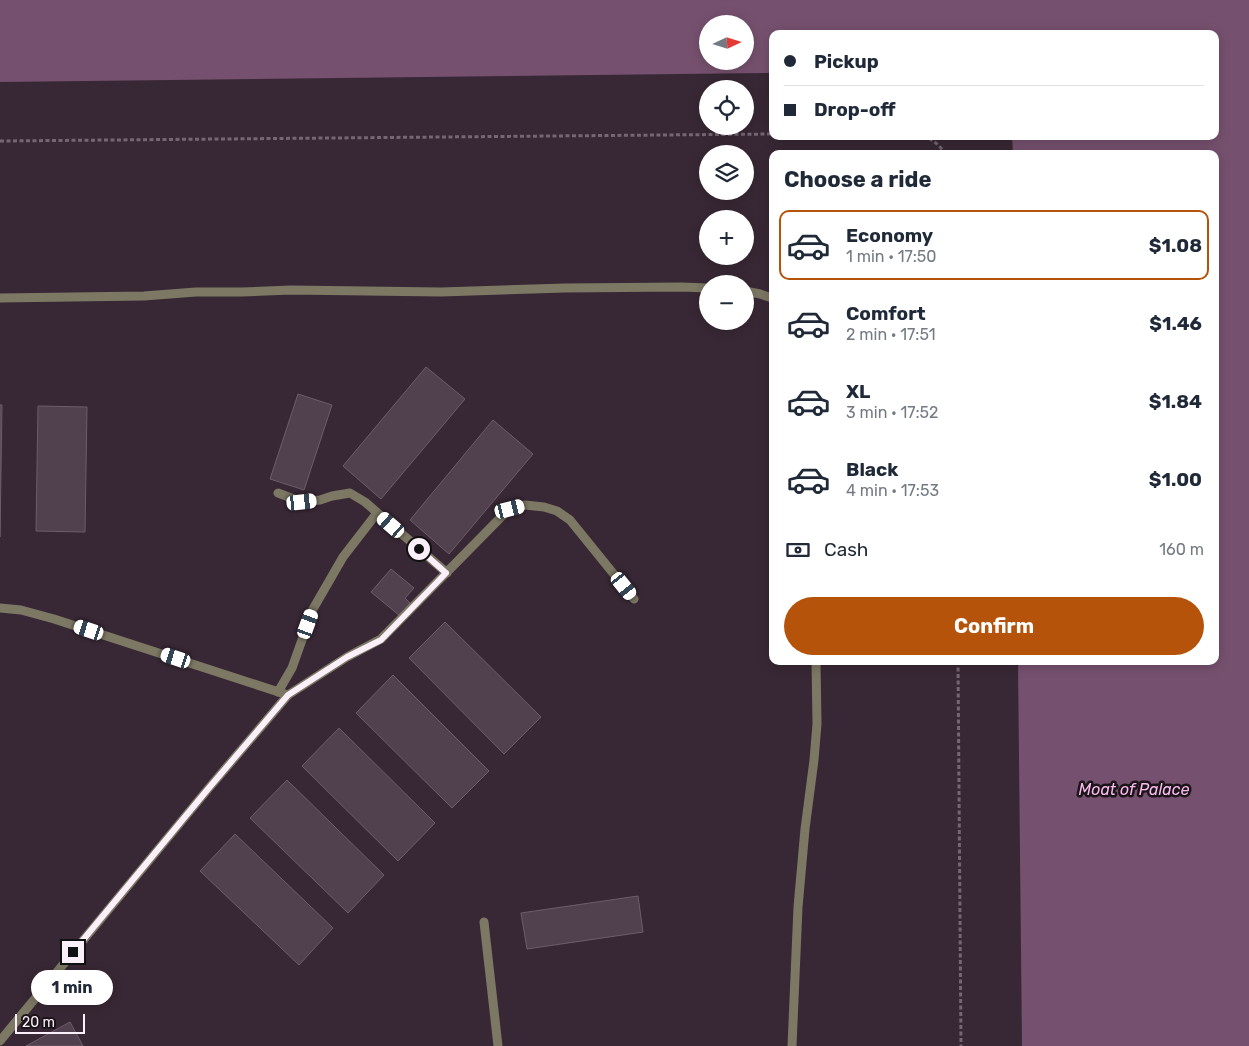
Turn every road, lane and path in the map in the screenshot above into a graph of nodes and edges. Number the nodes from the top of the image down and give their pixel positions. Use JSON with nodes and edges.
{"nodes":[{"id":1,"x":769,"y":134,"type":"edge"},
{"id":2,"x":0,"y":140,"type":"edge"},
{"id":3,"x":932,"y":140,"type":"edge"},
{"id":4,"x":942,"y":150,"type":"edge"},
{"id":5,"x":699,"y":287,"type":"edge"},
{"id":6,"x":754,"y":293,"type":"edge"},
{"id":7,"x":769,"y":297,"type":"edge"},
{"id":8,"x":0,"y":298,"type":"edge"},
{"id":9,"x":278,"y":493,"type":"dead end"},
{"id":10,"x":377,"y":513,"type":"junction"},
{"id":11,"x":446,"y":573,"type":"junction"},
{"id":12,"x":634,"y":599,"type":"dead end"},
{"id":13,"x":0,"y":608,"type":"edge"},
{"id":14,"x":816,"y":665,"type":"edge"},
{"id":15,"x":958,"y":665,"type":"edge"},
{"id":16,"x":278,"y":692,"type":"junction"},
{"id":17,"x":288,"y":695,"type":"junction"},
{"id":18,"x":484,"y":922,"type":"dead end"},
{"id":19,"x":0,"y":1040,"type":"edge"},
{"id":20,"x":498,"y":1046,"type":"edge"},
{"id":21,"x":792,"y":1046,"type":"edge"},
{"id":22,"x":961,"y":1046,"type":"edge"}],
"edges":[{"from":1,"to":2,"type":"path"},
{"from":3,"to":4,"type":"path"},
{"from":5,"to":8,"type":"lane"},
{"from":6,"to":7,"type":"lane"},
{"from":9,"to":10,"type":"lane"},
{"from":10,"to":11,"type":"lane"},
{"from":10,"to":16,"type":"lane"},
{"from":11,"to":12,"type":"lane"},
{"from":11,"to":17,"type":"lane"},
{"from":13,"to":16,"type":"lane"},
{"from":14,"to":21,"type":"lane"},
{"from":15,"to":22,"type":"path"},
{"from":16,"to":17,"type":"lane"},
{"from":17,"to":19,"type":"lane"},
{"from":18,"to":20,"type":"lane"}]}
